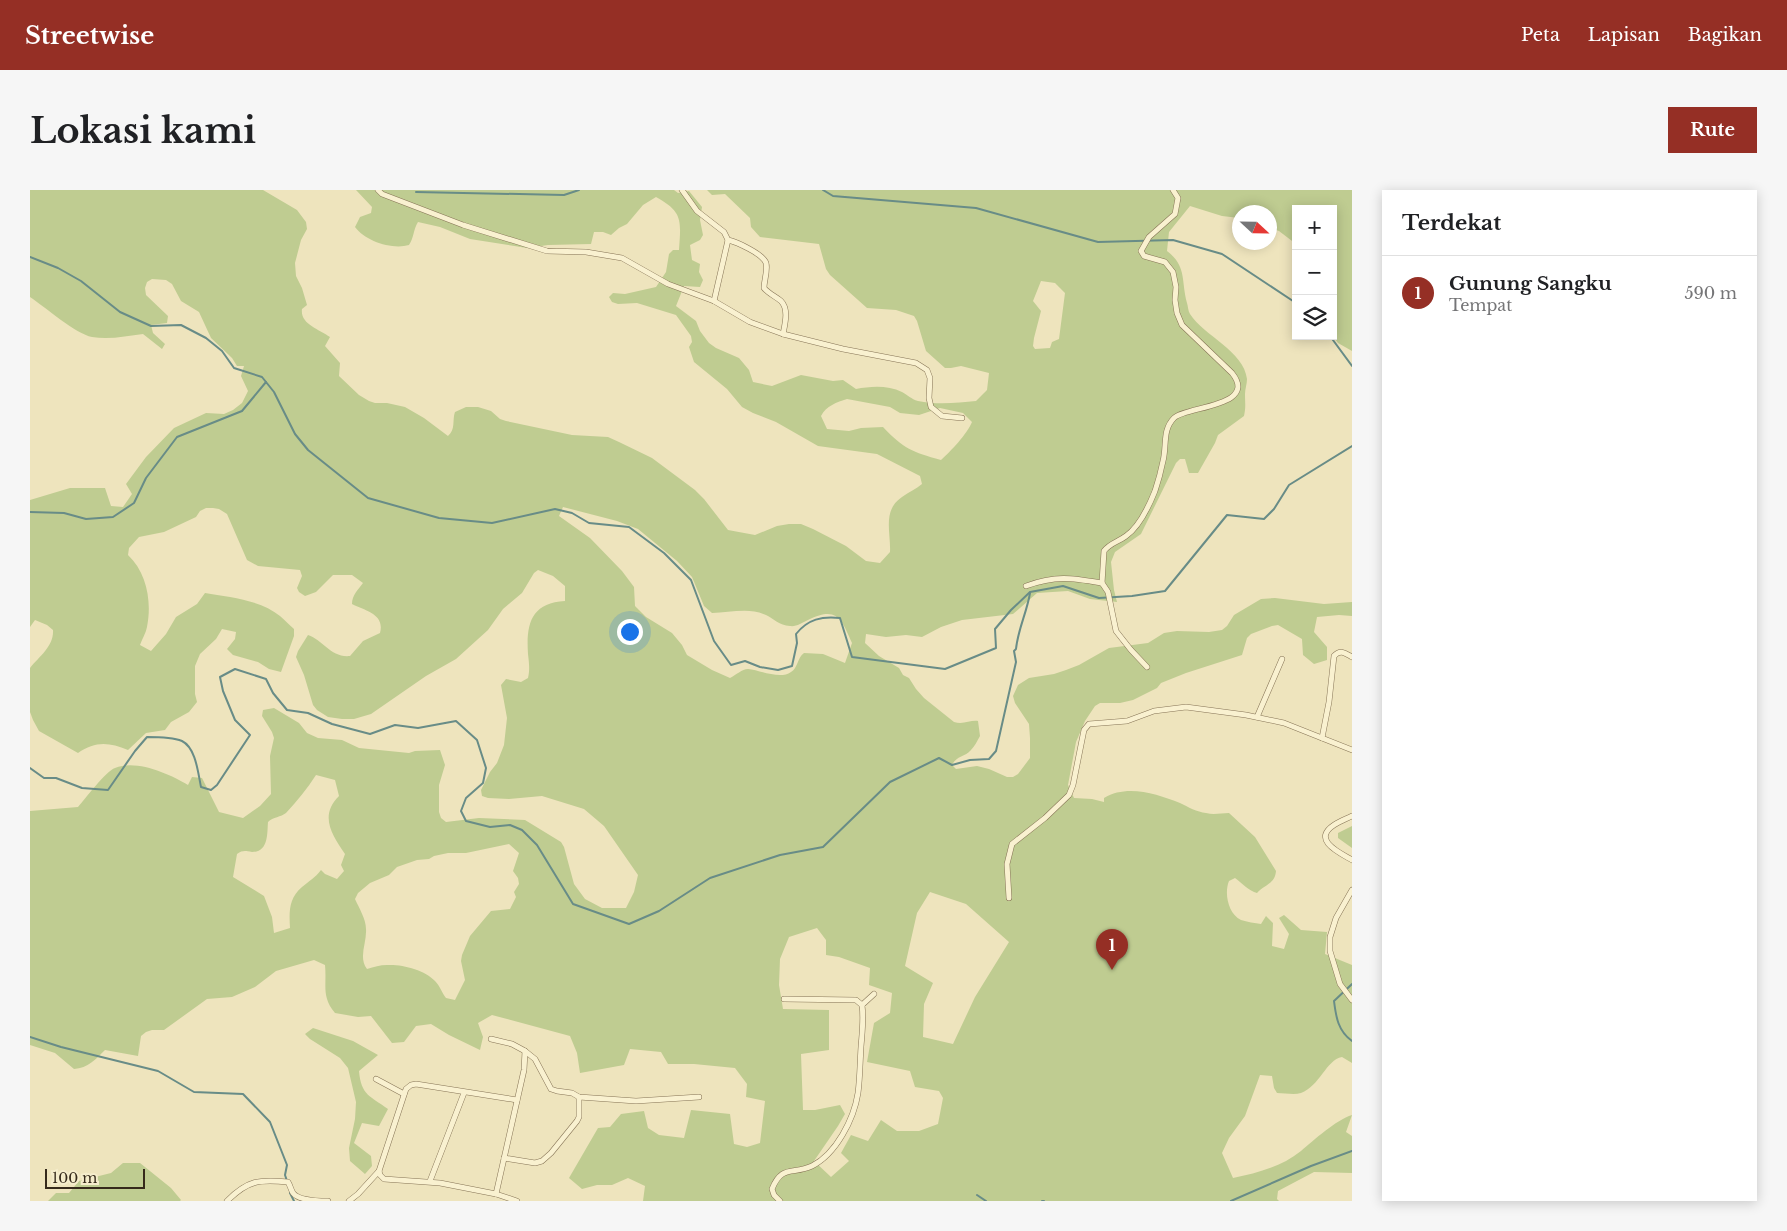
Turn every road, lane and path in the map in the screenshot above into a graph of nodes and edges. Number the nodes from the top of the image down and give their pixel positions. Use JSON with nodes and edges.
{"nodes":[{"id":1,"x":378,"y":190,"type":"edge"},
{"id":2,"x":682,"y":190,"type":"edge"},
{"id":3,"x":1173,"y":190,"type":"edge"},
{"id":4,"x":728,"y":240,"type":"junction"},
{"id":5,"x":714,"y":301,"type":"junction"},
{"id":6,"x":783,"y":334,"type":"junction"},
{"id":7,"x":962,"y":418,"type":"dead end"},
{"id":8,"x":1102,"y":583,"type":"junction"},
{"id":9,"x":1026,"y":586,"type":"dead end"},
{"id":10,"x":1352,"y":657,"type":"edge"},
{"id":11,"x":1282,"y":658,"type":"dead end"},
{"id":12,"x":1147,"y":668,"type":"dead end"},
{"id":13,"x":1257,"y":717,"type":"junction"},
{"id":14,"x":1322,"y":738,"type":"junction"},
{"id":15,"x":1352,"y":750,"type":"edge"},
{"id":16,"x":1352,"y":816,"type":"edge"},
{"id":17,"x":1352,"y":860,"type":"edge"},
{"id":18,"x":1352,"y":890,"type":"edge"},
{"id":19,"x":1009,"y":898,"type":"dead end"},
{"id":20,"x":874,"y":994,"type":"dead end"},
{"id":21,"x":1350,"y":998,"type":"edge"},
{"id":22,"x":784,"y":999,"type":"dead end"},
{"id":23,"x":862,"y":1005,"type":"junction"},
{"id":24,"x":491,"y":1039,"type":"dead end"},
{"id":25,"x":525,"y":1051,"type":"junction"},
{"id":26,"x":376,"y":1079,"type":"dead end"},
{"id":27,"x":464,"y":1093,"type":"junction"},
{"id":28,"x":404,"y":1094,"type":"junction"},
{"id":29,"x":580,"y":1097,"type":"junction"},
{"id":30,"x":699,"y":1097,"type":"dead end"},
{"id":31,"x":517,"y":1100,"type":"junction"},
{"id":32,"x":504,"y":1158,"type":"junction"},
{"id":33,"x":379,"y":1171,"type":"junction"},
{"id":34,"x":430,"y":1181,"type":"junction"},
{"id":35,"x":496,"y":1194,"type":"junction"},
{"id":36,"x":228,"y":1201,"type":"edge"},
{"id":37,"x":328,"y":1201,"type":"edge"},
{"id":38,"x":349,"y":1201,"type":"edge"},
{"id":39,"x":518,"y":1201,"type":"edge"},
{"id":40,"x":780,"y":1201,"type":"edge"}],
"edges":[{"from":1,"to":5,"type":"street"},
{"from":2,"to":4,"type":"street"},
{"from":3,"to":8,"type":"street"},
{"from":4,"to":5,"type":"street"},
{"from":4,"to":6,"type":"street"},
{"from":5,"to":6,"type":"street"},
{"from":6,"to":7,"type":"street"},
{"from":8,"to":9,"type":"street"},
{"from":8,"to":12,"type":"street"},
{"from":10,"to":14,"type":"street"},
{"from":11,"to":13,"type":"street"},
{"from":13,"to":14,"type":"street"},
{"from":13,"to":19,"type":"street"},
{"from":14,"to":15,"type":"street"},
{"from":16,"to":17,"type":"street"},
{"from":18,"to":21,"type":"street"},
{"from":20,"to":23,"type":"street"},
{"from":22,"to":23,"type":"street"},
{"from":23,"to":40,"type":"street"},
{"from":24,"to":25,"type":"street"},
{"from":25,"to":29,"type":"street"},
{"from":25,"to":31,"type":"street"},
{"from":26,"to":28,"type":"street"},
{"from":27,"to":28,"type":"street"},
{"from":27,"to":31,"type":"street"},
{"from":27,"to":34,"type":"street"},
{"from":28,"to":33,"type":"street"},
{"from":29,"to":30,"type":"street"},
{"from":29,"to":32,"type":"street"},
{"from":31,"to":32,"type":"street"},
{"from":32,"to":35,"type":"street"},
{"from":33,"to":34,"type":"street"},
{"from":33,"to":38,"type":"street"},
{"from":34,"to":35,"type":"street"},
{"from":35,"to":39,"type":"street"},
{"from":36,"to":37,"type":"street"}]}
